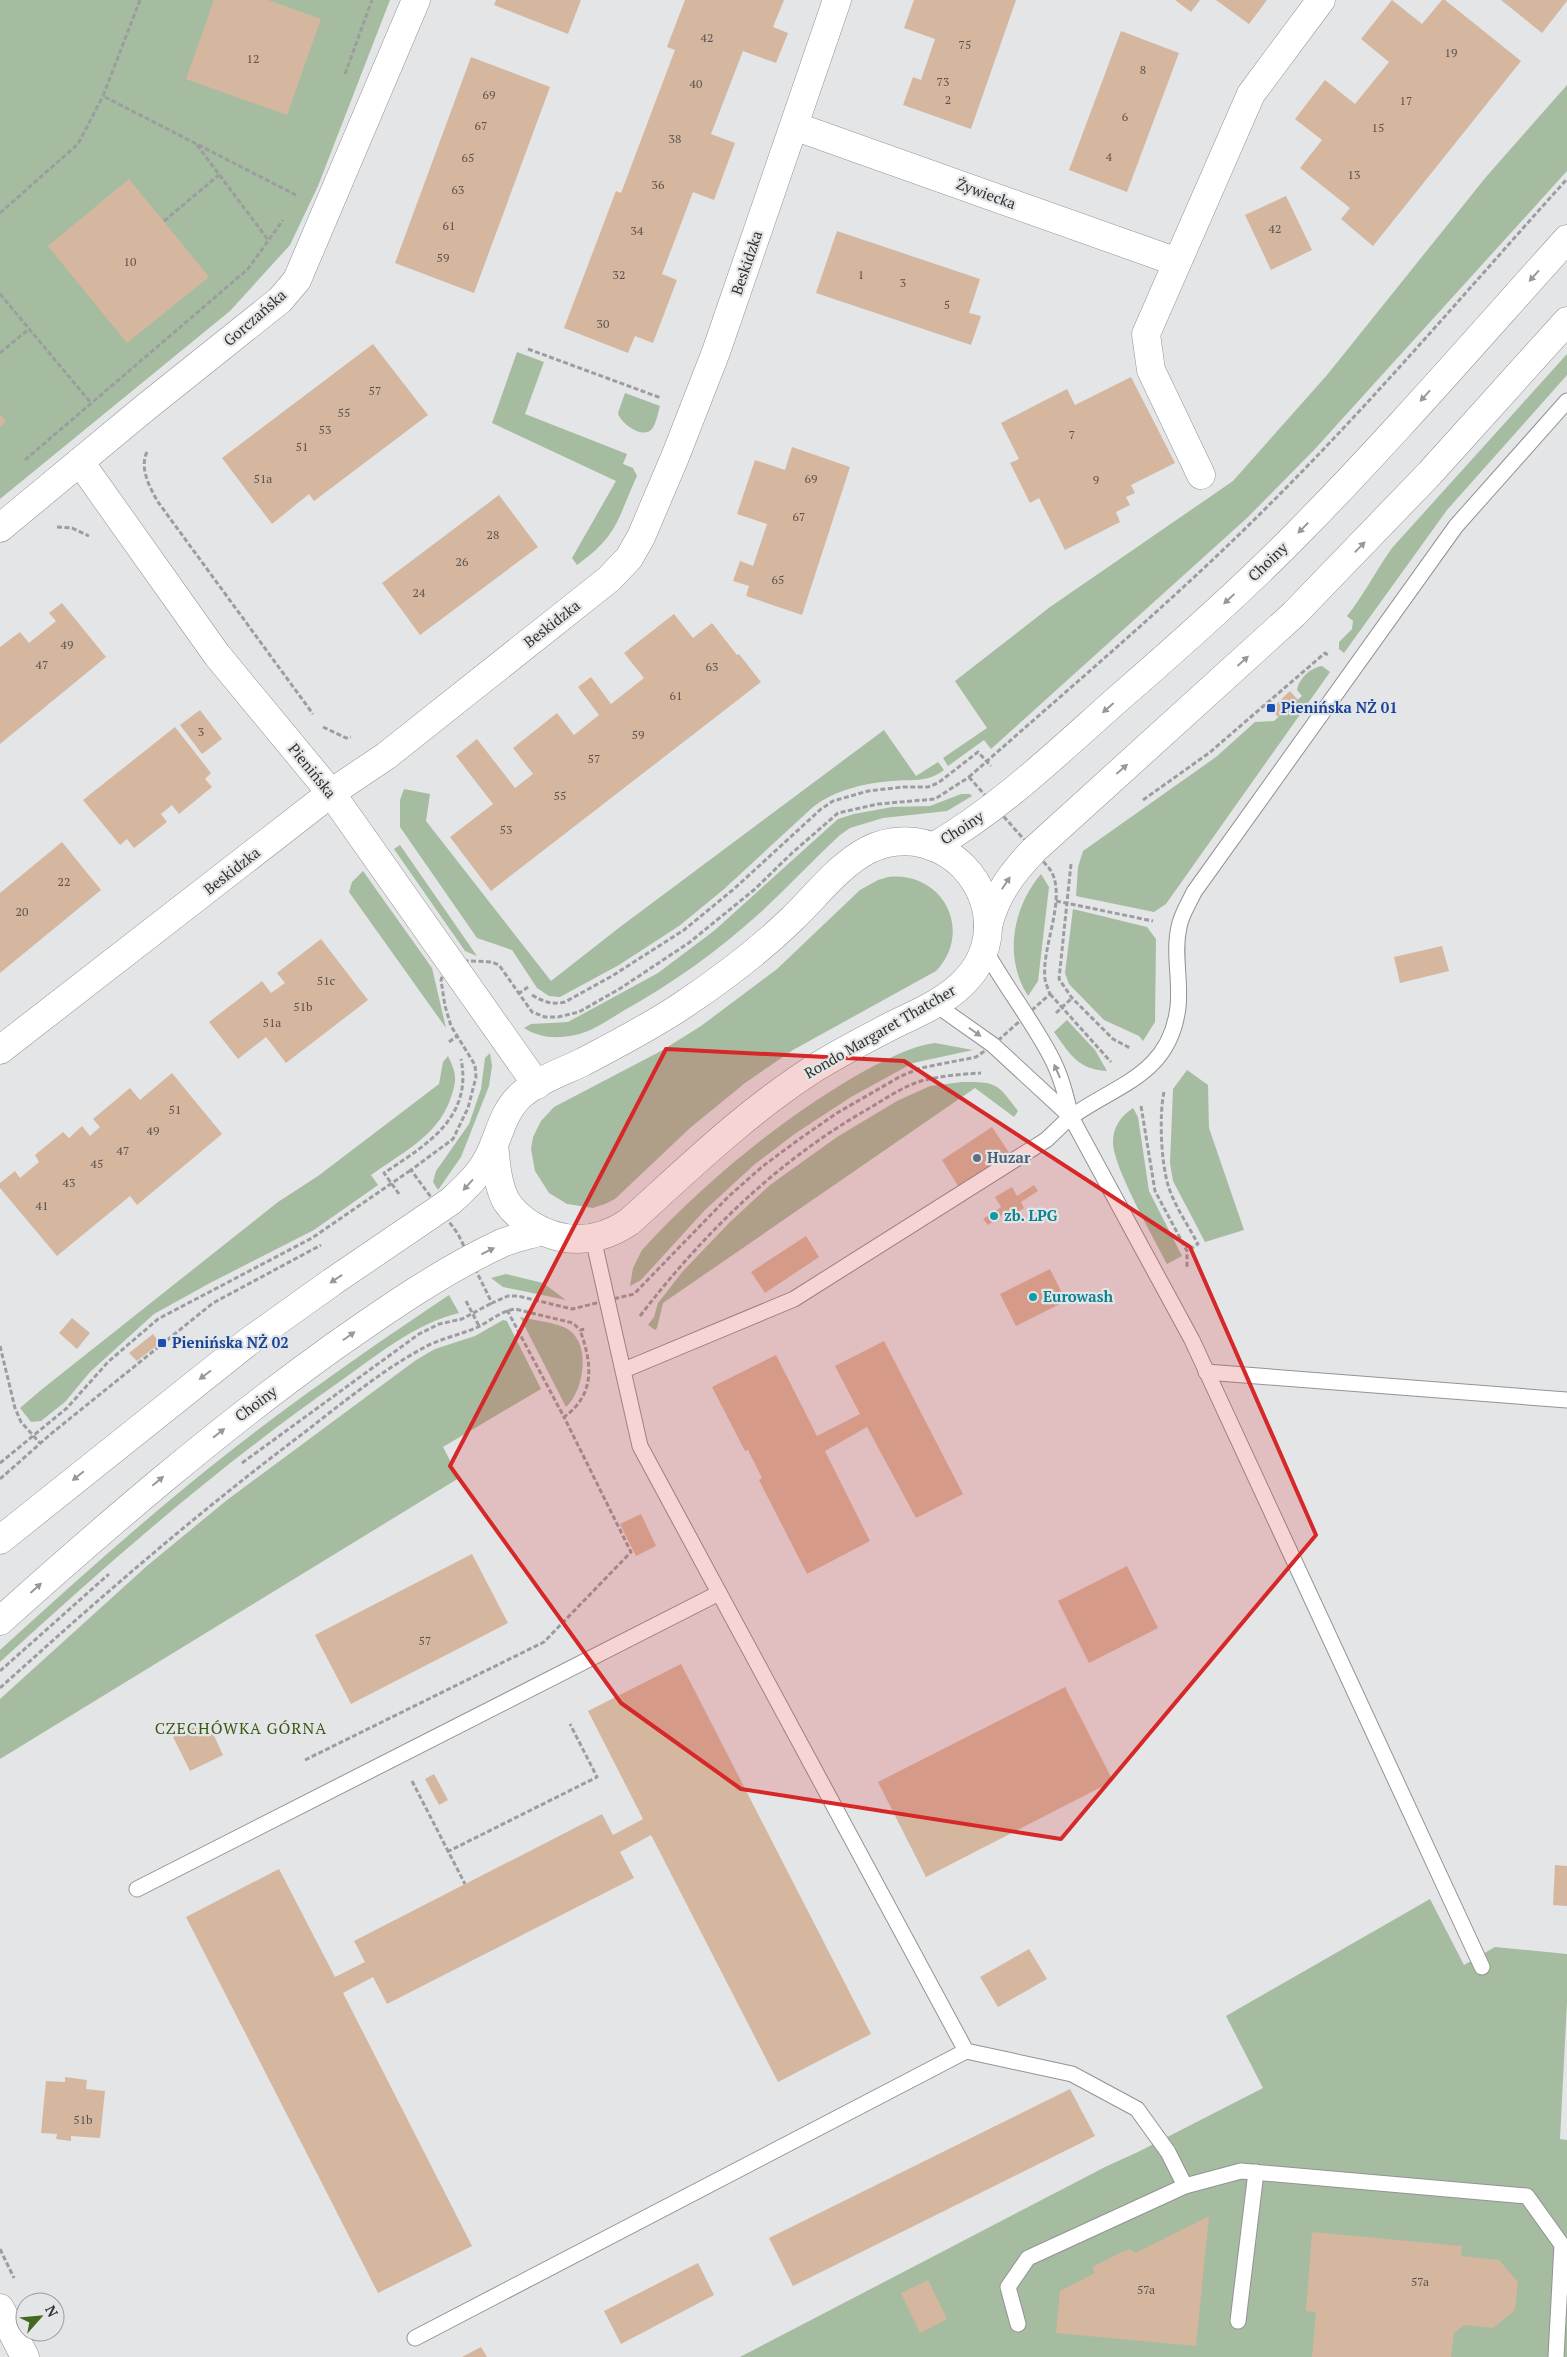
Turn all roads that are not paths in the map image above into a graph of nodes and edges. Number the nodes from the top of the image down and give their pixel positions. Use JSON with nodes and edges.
{"nodes":[{"id":1,"x":416,"y":0,"type":"edge"},
{"id":2,"x":837,"y":0,"type":"edge"},
{"id":3,"x":1321,"y":0,"type":"edge"},
{"id":4,"x":794,"y":126,"type":"junction"},
{"id":5,"x":1567,"y":239,"type":"edge"},
{"id":6,"x":1178,"y":262,"type":"junction"},
{"id":7,"x":1567,"y":321,"type":"edge"},
{"id":8,"x":1567,"y":401,"type":"edge"},
{"id":9,"x":80,"y":462,"type":"junction"},
{"id":10,"x":1201,"y":475,"type":"dead end"},
{"id":11,"x":0,"y":528,"type":"edge"},
{"id":12,"x":331,"y":793,"type":"junction"},
{"id":13,"x":933,"y":847,"type":"junction"},
{"id":14,"x":986,"y":939,"type":"junction"},
{"id":15,"x":935,"y":1004,"type":"junction"},
{"id":16,"x":0,"y":1050,"type":"edge"},
{"id":17,"x":536,"y":1085,"type":"junction"},
{"id":18,"x":1071,"y":1117,"type":"junction"},
{"id":19,"x":494,"y":1144,"type":"junction"},
{"id":20,"x":542,"y":1231,"type":"junction"},
{"id":21,"x":593,"y":1238,"type":"junction"},
{"id":22,"x":624,"y":1370,"type":"junction"},
{"id":23,"x":1206,"y":1372,"type":"junction"},
{"id":24,"x":1567,"y":1400,"type":"edge"},
{"id":25,"x":0,"y":1540,"type":"edge"},
{"id":26,"x":720,"y":1593,"type":"junction"},
{"id":27,"x":0,"y":1621,"type":"edge"},
{"id":28,"x":137,"y":1890,"type":"dead end"},
{"id":29,"x":1482,"y":1967,"type":"dead end"},
{"id":30,"x":966,"y":2051,"type":"junction"},
{"id":31,"x":1256,"y":2172,"type":"junction"},
{"id":32,"x":1186,"y":2186,"type":"junction"},
{"id":33,"x":0,"y":2308,"type":"edge"},
{"id":34,"x":1238,"y":2321,"type":"dead end"},
{"id":35,"x":1018,"y":2324,"type":"dead end"},
{"id":36,"x":415,"y":2338,"type":"dead end"},
{"id":37,"x":25,"y":2357,"type":"edge"},
{"id":38,"x":1556,"y":2357,"type":"edge"}],
"edges":[{"from":1,"to":9,"type":"street","name":"Gorczańska"},
{"from":2,"to":4,"type":"street","name":"Beskidzka"},
{"from":3,"to":6,"type":"street"},
{"from":4,"to":6,"type":"street","name":"Żywiecka"},
{"from":4,"to":12,"type":"street","name":"Beskidzka"},
{"from":5,"to":13,"type":"street","name":"Choiny","one_way":true},
{"from":6,"to":10,"type":"street"},
{"from":14,"to":7,"type":"street","one_way":true},
{"from":8,"to":18,"type":"lane"},
{"from":9,"to":11,"type":"street","name":"Gorczańska"},
{"from":9,"to":12,"type":"street","name":"Pienińska"},
{"from":12,"to":16,"type":"street","name":"Beskidzka"},
{"from":12,"to":17,"type":"street","name":"Pienińska"},
{"from":13,"to":14,"type":"street","name":"Rondo Margaret Thatcher"},
{"from":13,"to":17,"type":"street","name":"Rondo Margaret Thatcher"},
{"from":14,"to":15,"type":"street","name":"Rondo Margaret Thatcher"},
{"from":18,"to":14,"type":"lane","one_way":true},
{"from":15,"to":18,"type":"lane","one_way":true},
{"from":15,"to":21,"type":"street","name":"Rondo Margaret Thatcher"},
{"from":17,"to":19,"type":"street","name":"Rondo Margaret Thatcher"},
{"from":18,"to":22,"type":"lane"},
{"from":18,"to":23,"type":"lane"},
{"from":19,"to":20,"type":"street","name":"Rondo Margaret Thatcher"},
{"from":19,"to":25,"type":"street","one_way":true},
{"from":20,"to":21,"type":"street","name":"Rondo Margaret Thatcher"},
{"from":27,"to":20,"type":"street","name":"Choiny","one_way":true},
{"from":21,"to":22,"type":"lane"},
{"from":22,"to":26,"type":"lane"},
{"from":23,"to":24,"type":"lane"},
{"from":23,"to":29,"type":"lane"},
{"from":26,"to":28,"type":"lane"},
{"from":26,"to":30,"type":"lane"},
{"from":30,"to":32,"type":"lane"},
{"from":30,"to":36,"type":"lane"},
{"from":31,"to":32,"type":"lane"},
{"from":31,"to":34,"type":"lane"},
{"from":31,"to":38,"type":"lane"},
{"from":32,"to":35,"type":"lane"},
{"from":33,"to":37,"type":"street"}]}
